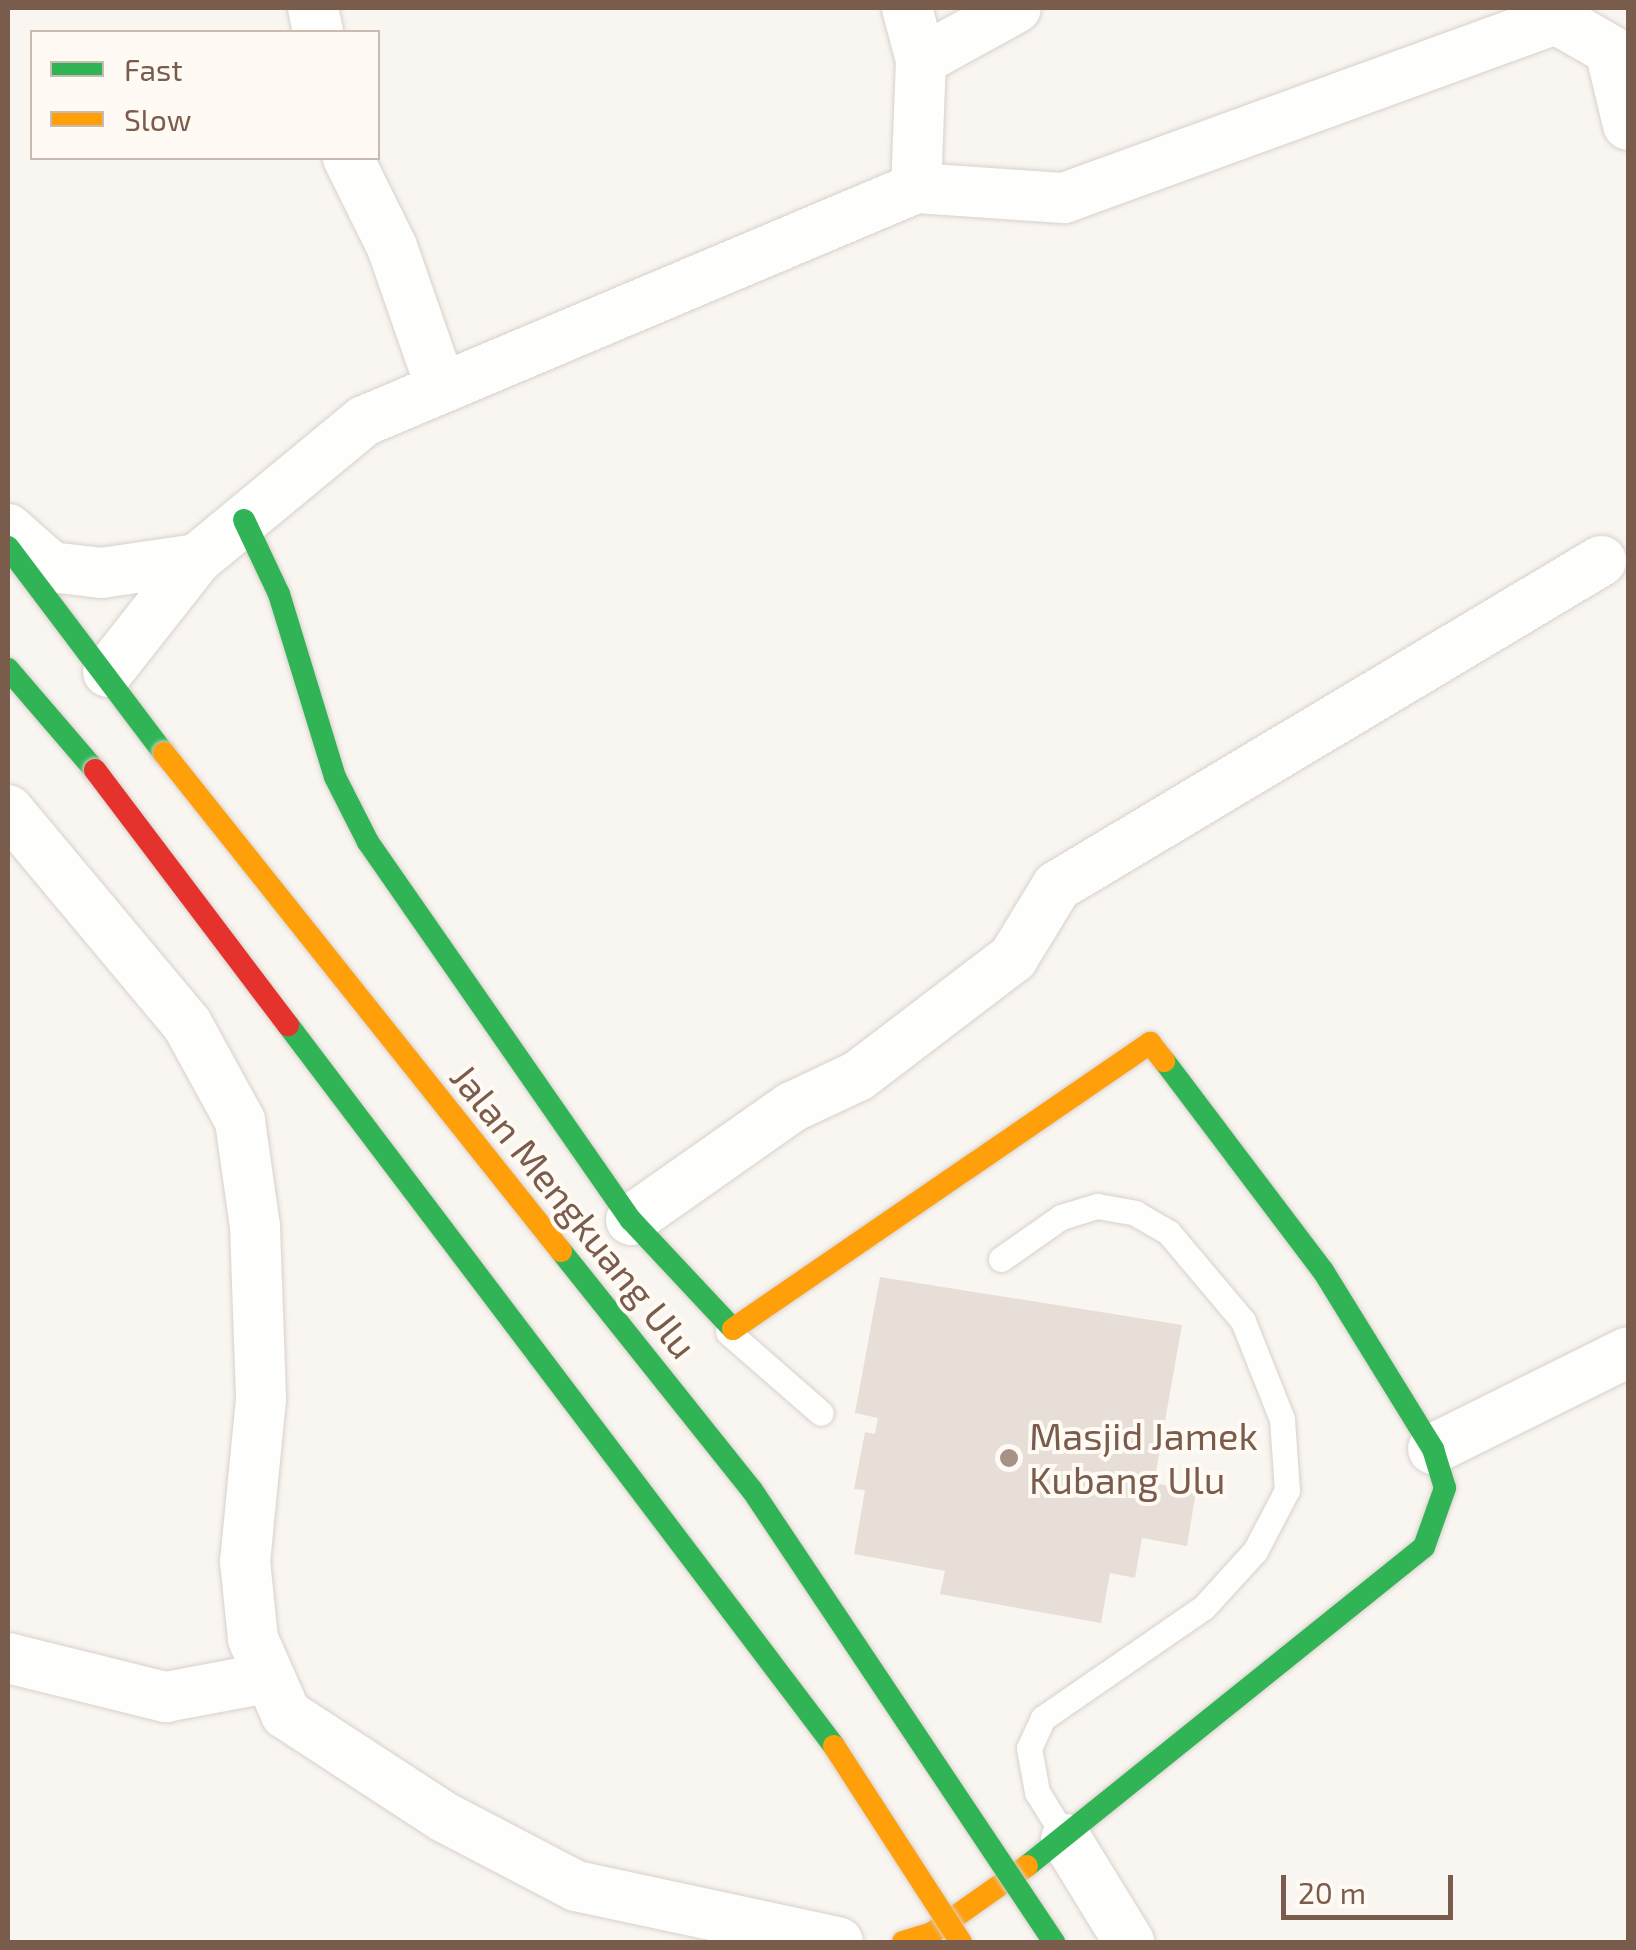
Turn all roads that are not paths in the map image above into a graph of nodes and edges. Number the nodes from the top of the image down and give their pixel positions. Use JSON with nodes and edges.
{"nodes":[{"id":1,"x":907,"y":8,"type":"edge"},
{"id":2,"x":1016,"y":8,"type":"edge"},
{"id":3,"x":921,"y":60,"type":"junction"},
{"id":4,"x":1628,"y":125,"type":"edge"},
{"id":5,"x":349,"y":160,"type":"edge"},
{"id":6,"x":916,"y":188,"type":"junction"},
{"id":7,"x":441,"y":388,"type":"junction"},
{"id":8,"x":244,"y":520,"type":"junction"},
{"id":9,"x":8,"y":530,"type":"edge"},
{"id":10,"x":8,"y":547,"type":"edge"},
{"id":11,"x":197,"y":559,"type":"junction"},
{"id":12,"x":1601,"y":560,"type":"dead end"},
{"id":13,"x":8,"y":669,"type":"edge"},
{"id":14,"x":108,"y":672,"type":"junction"},
{"id":15,"x":8,"y":810,"type":"edge"},
{"id":16,"x":631,"y":1220,"type":"junction"},
{"id":17,"x":1001,"y":1259,"type":"dead end"},
{"id":18,"x":728,"y":1332,"type":"junction"},
{"id":19,"x":1628,"y":1352,"type":"edge"},
{"id":20,"x":821,"y":1413,"type":"dead end"},
{"id":21,"x":1433,"y":1449,"type":"junction"},
{"id":22,"x":8,"y":1658,"type":"edge"},
{"id":23,"x":267,"y":1678,"type":"junction"},
{"id":24,"x":1066,"y":1839,"type":"junction"},
{"id":25,"x":838,"y":1942,"type":"edge"},
{"id":26,"x":903,"y":1942,"type":"edge"},
{"id":27,"x":961,"y":1942,"type":"edge"},
{"id":28,"x":1054,"y":1942,"type":"edge"},
{"id":29,"x":1129,"y":1942,"type":"edge"}],
"edges":[{"from":1,"to":3,"type":"street"},
{"from":2,"to":3,"type":"street"},
{"from":3,"to":6,"type":"street"},
{"from":4,"to":6,"type":"street"},
{"from":5,"to":7,"type":"street"},
{"from":6,"to":7,"type":"street"},
{"from":7,"to":8,"type":"street"},
{"from":8,"to":11,"type":"street"},
{"from":8,"to":16,"type":"main road"},
{"from":9,"to":11,"type":"street"},
{"from":10,"to":14,"type":"main road","name":"Jalan Mengkuang Ulu"},
{"from":11,"to":14,"type":"street"},
{"from":12,"to":16,"type":"street"},
{"from":13,"to":27,"type":"main road","bridge":true},
{"from":14,"to":28,"type":"main road","name":"Jalan Mengkuang Ulu","bridge":true},
{"from":15,"to":23,"type":"street"},
{"from":16,"to":18,"type":"main road"},
{"from":17,"to":24,"type":"lane"},
{"from":18,"to":20,"type":"lane"},
{"from":18,"to":21,"type":"main road"},
{"from":19,"to":21,"type":"street"},
{"from":21,"to":24,"type":"main road"},
{"from":22,"to":23,"type":"street"},
{"from":23,"to":25,"type":"street"},
{"from":24,"to":26,"type":"main road"},
{"from":24,"to":29,"type":"street"}]}
